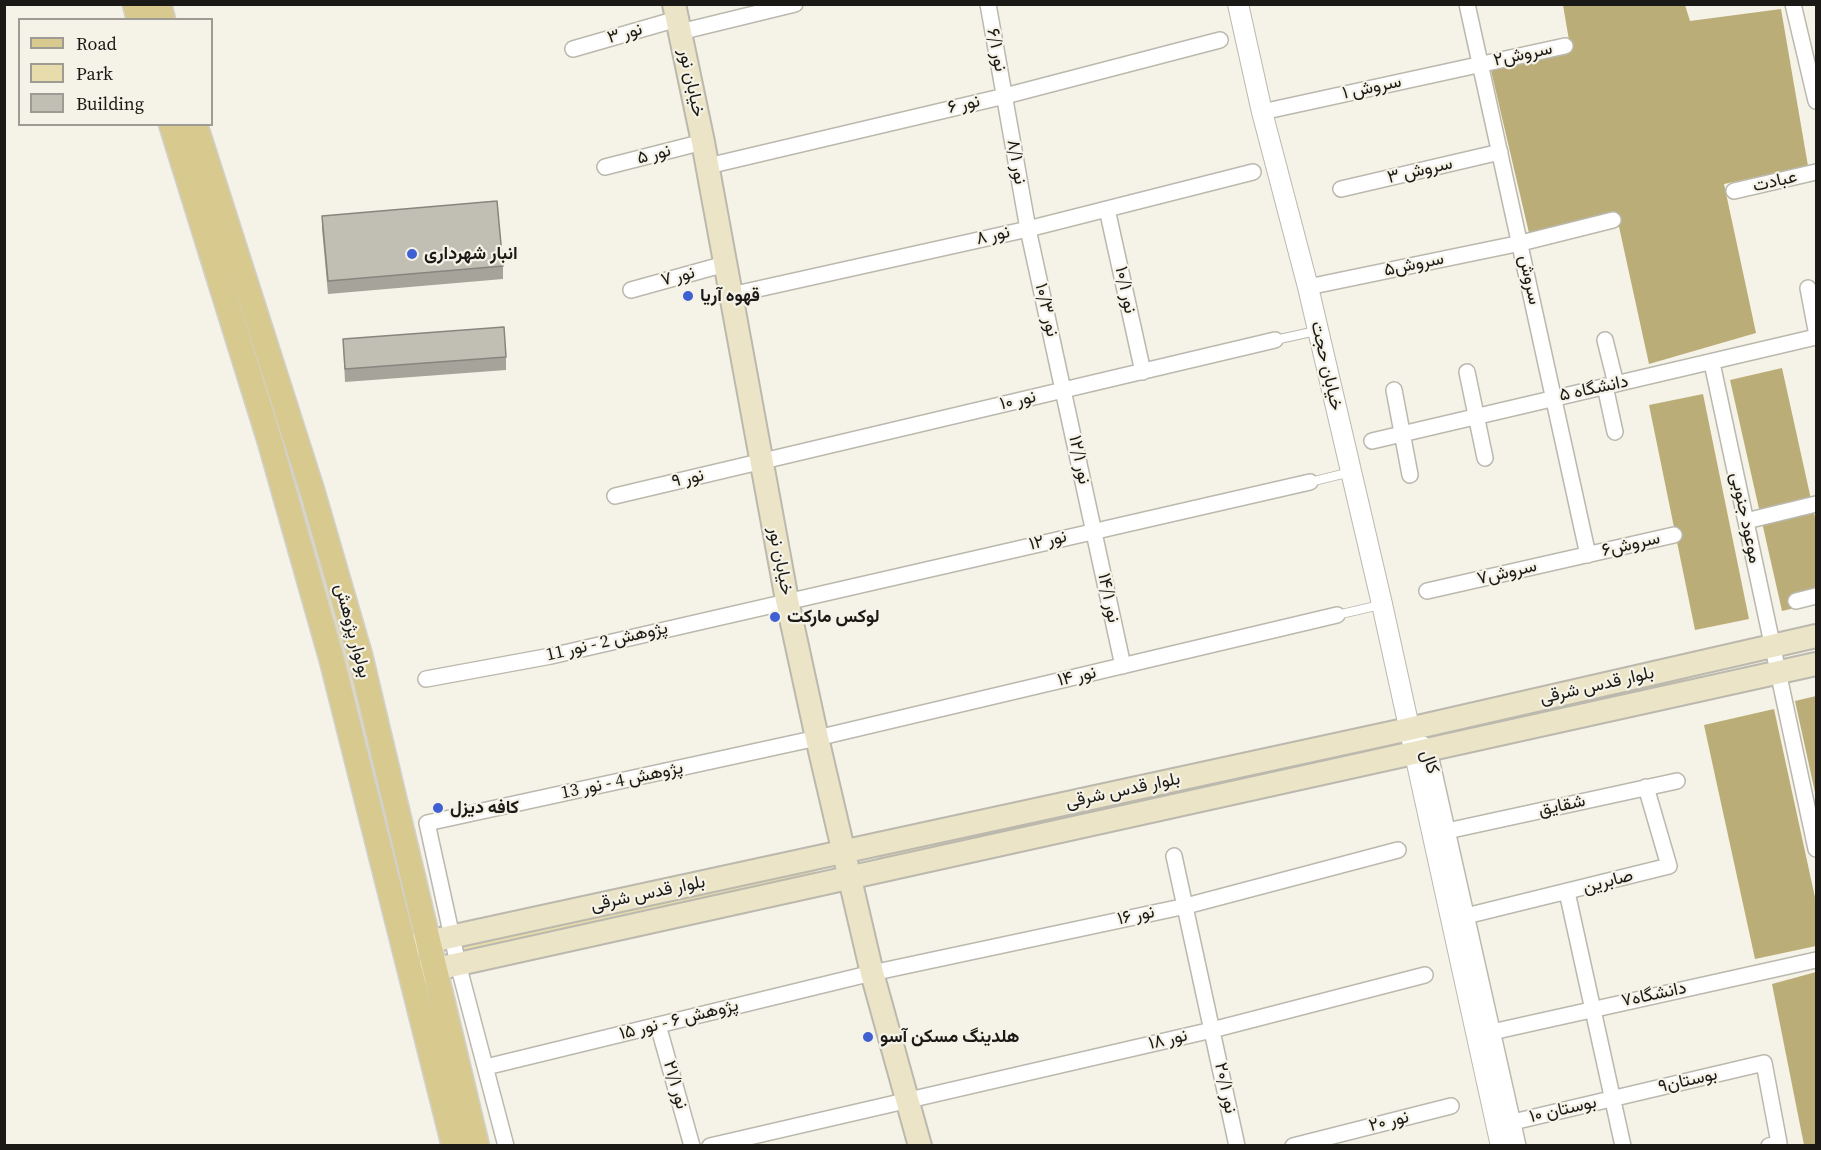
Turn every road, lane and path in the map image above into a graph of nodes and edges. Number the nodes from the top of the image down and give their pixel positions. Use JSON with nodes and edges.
{"nodes":[{"id":1,"x":795,"y":4,"type":"edge"},
{"id":2,"x":987,"y":4,"type":"edge"},
{"id":3,"x":1238,"y":4,"type":"edge"},
{"id":4,"x":1467,"y":4,"type":"edge"},
{"id":5,"x":1793,"y":4,"type":"edge"},
{"id":6,"x":677,"y":18,"type":"edge"},
{"id":7,"x":1232,"y":38,"type":"junction"},
{"id":8,"x":1565,"y":46,"type":"dead end"},
{"id":9,"x":573,"y":49,"type":"dead end"},
{"id":10,"x":1481,"y":64,"type":"junction"},
{"id":11,"x":1005,"y":96,"type":"junction"},
{"id":12,"x":1816,"y":101,"type":"edge"},
{"id":13,"x":1262,"y":112,"type":"junction"},
{"id":14,"x":172,"y":126,"type":"edge"},
{"id":15,"x":196,"y":126,"type":"edge"},
{"id":16,"x":703,"y":142,"type":"junction"},
{"id":17,"x":1500,"y":152,"type":"junction"},
{"id":18,"x":1276,"y":165,"type":"junction"},
{"id":19,"x":708,"y":166,"type":"junction"},
{"id":20,"x":605,"y":167,"type":"dead end"},
{"id":21,"x":1253,"y":171,"type":"joint"},
{"id":22,"x":1816,"y":172,"type":"edge"},
{"id":23,"x":1341,"y":189,"type":"dead end"},
{"id":24,"x":1734,"y":191,"type":"dead end"},
{"id":25,"x":1107,"y":209,"type":"junction"},
{"id":26,"x":1613,"y":220,"type":"dead end"},
{"id":27,"x":1028,"y":229,"type":"junction"},
{"id":28,"x":1521,"y":243,"type":"junction"},
{"id":29,"x":725,"y":264,"type":"junction"},
{"id":30,"x":1308,"y":287,"type":"junction"},
{"id":31,"x":1808,"y":288,"type":"dead end"},
{"id":32,"x":631,"y":290,"type":"dead end"},
{"id":33,"x":731,"y":295,"type":"junction"},
{"id":34,"x":1816,"y":330,"type":"edge"},
{"id":35,"x":1318,"y":331,"type":"junction"},
{"id":36,"x":1816,"y":338,"type":"edge"},
{"id":37,"x":1275,"y":340,"type":"joint"},
{"id":38,"x":1605,"y":340,"type":"dead end"},
{"id":39,"x":1712,"y":363,"type":"junction"},
{"id":40,"x":1143,"y":372,"type":"junction"},
{"id":41,"x":1467,"y":372,"type":"dead end"},
{"id":42,"x":1610,"y":385,"type":"junction"},
{"id":43,"x":1394,"y":390,"type":"dead end"},
{"id":44,"x":1064,"y":391,"type":"junction"},
{"id":45,"x":1554,"y":397,"type":"junction"},
{"id":46,"x":1475,"y":417,"type":"junction"},
{"id":47,"x":1615,"y":432,"type":"dead end"},
{"id":48,"x":1403,"y":434,"type":"junction"},
{"id":49,"x":1372,"y":441,"type":"dead end"},
{"id":50,"x":1485,"y":458,"type":"dead end"},
{"id":51,"x":761,"y":462,"type":"junction"},
{"id":52,"x":1350,"y":472,"type":"junction"},
{"id":53,"x":1410,"y":475,"type":"dead end"},
{"id":54,"x":1310,"y":482,"type":"joint"},
{"id":55,"x":615,"y":496,"type":"dead end"},
{"id":56,"x":1816,"y":504,"type":"edge"},
{"id":57,"x":1746,"y":521,"type":"junction"},
{"id":58,"x":1094,"y":530,"type":"junction"},
{"id":59,"x":1674,"y":535,"type":"dead end"},
{"id":60,"x":1588,"y":555,"type":"junction"},
{"id":61,"x":1427,"y":591,"type":"dead end"},
{"id":62,"x":1816,"y":596,"type":"edge"},
{"id":63,"x":787,"y":600,"type":"junction"},
{"id":64,"x":1796,"y":601,"type":"dead end"},
{"id":65,"x":1382,"y":604,"type":"junction"},
{"id":66,"x":1337,"y":615,"type":"joint"},
{"id":67,"x":1816,"y":636,"type":"edge"},
{"id":68,"x":1773,"y":646,"type":"junction"},
{"id":69,"x":1816,"y":664,"type":"edge"},
{"id":70,"x":1123,"y":666,"type":"junction"},
{"id":71,"x":1779,"y":673,"type":"junction"},
{"id":72,"x":426,"y":679,"type":"dead end"},
{"id":73,"x":1409,"y":729,"type":"junction"},
{"id":74,"x":817,"y":738,"type":"junction"},
{"id":75,"x":1422,"y":752,"type":"junction"},
{"id":76,"x":1677,"y":781,"type":"dead end"},
{"id":77,"x":1646,"y":788,"type":"junction"},
{"id":78,"x":1447,"y":831,"type":"junction"},
{"id":79,"x":1816,"y":849,"type":"edge"},
{"id":80,"x":1398,"y":850,"type":"dead end"},
{"id":81,"x":844,"y":853,"type":"junction"},
{"id":82,"x":1174,"y":856,"type":"dead end"},
{"id":83,"x":849,"y":878,"type":"junction"},
{"id":84,"x":1567,"y":892,"type":"junction"},
{"id":85,"x":1186,"y":906,"type":"junction"},
{"id":86,"x":1466,"y":916,"type":"junction"},
{"id":87,"x":452,"y":936,"type":"junction"},
{"id":88,"x":428,"y":941,"type":"junction"},
{"id":89,"x":404,"y":947,"type":"junction"},
{"id":90,"x":1816,"y":960,"type":"edge"},
{"id":91,"x":447,"y":967,"type":"junction"},
{"id":92,"x":872,"y":973,"type":"junction"},
{"id":93,"x":410,"y":975,"type":"junction"},
{"id":94,"x":1425,"y":975,"type":"dead end"},
{"id":95,"x":1591,"y":1008,"type":"junction"},
{"id":96,"x":658,"y":1025,"type":"junction"},
{"id":97,"x":1212,"y":1030,"type":"junction"},
{"id":98,"x":1492,"y":1032,"type":"junction"},
{"id":99,"x":486,"y":1067,"type":"junction"},
{"id":100,"x":1612,"y":1099,"type":"junction"},
{"id":101,"x":909,"y":1100,"type":"junction"},
{"id":102,"x":1451,"y":1106,"type":"dead end"},
{"id":103,"x":1513,"y":1122,"type":"junction"},
{"id":104,"x":454,"y":1146,"type":"edge"},
{"id":105,"x":477,"y":1146,"type":"edge"},
{"id":106,"x":506,"y":1146,"type":"edge"},
{"id":107,"x":692,"y":1146,"type":"edge"},
{"id":108,"x":710,"y":1146,"type":"edge"},
{"id":109,"x":920,"y":1146,"type":"edge"},
{"id":110,"x":1237,"y":1146,"type":"edge"},
{"id":111,"x":1293,"y":1146,"type":"edge"},
{"id":112,"x":1501,"y":1146,"type":"edge"},
{"id":113,"x":1518,"y":1146,"type":"edge"},
{"id":114,"x":1623,"y":1146,"type":"edge"},
{"id":115,"x":1769,"y":1146,"type":"edge"}],
"edges":[{"from":1,"to":6,"type":"street","name":"نور ۳"},
{"from":2,"to":11,"type":"street","name":"نور ۶/۱"},
{"from":3,"to":7,"type":"street","name":"خیابان حجت"},
{"from":4,"to":10,"type":"street","name":"سروش"},
{"from":5,"to":12,"type":"street"},
{"from":6,"to":9,"type":"street","name":"نور ۳"},
{"from":6,"to":16,"type":"main road","name":"خیابان نور"},
{"from":7,"to":11,"type":"street","name":"نور ۶"},
{"from":7,"to":13,"type":"street","name":"خیابان حجت"},
{"from":8,"to":10,"type":"street","name":"سروش۲"},
{"from":10,"to":13,"type":"street","name":"سروش ۱"},
{"from":10,"to":17,"type":"street","name":"سروش"},
{"from":11,"to":19,"type":"street","name":"نور ۶"},
{"from":11,"to":27,"type":"street","name":"نور ۸/۱"},
{"from":13,"to":18,"type":"street","name":"خیابان حجت"},
{"from":14,"to":89,"type":"main road","name":"بولوار پژوهش"},
{"from":15,"to":88,"type":"main road","name":"بولوار پژوهش"},
{"from":16,"to":19,"type":"main road","name":"خیابان نور"},
{"from":16,"to":20,"type":"street","name":"نور ۵"},
{"from":17,"to":23,"type":"street","name":"سروش ۳"},
{"from":17,"to":28,"type":"street","name":"سروش"},
{"from":18,"to":21,"type":"lane"},
{"from":18,"to":30,"type":"street","name":"خیابان حجت"},
{"from":19,"to":29,"type":"main road","name":"خیابان نور"},
{"from":21,"to":25,"type":"street","name":"نور ۸"},
{"from":22,"to":24,"type":"street","name":"عبادت"},
{"from":25,"to":27,"type":"street","name":"نور ۸"},
{"from":25,"to":40,"type":"street","name":"نور ۱۰/۱"},
{"from":26,"to":28,"type":"street","name":"سروش۵"},
{"from":27,"to":33,"type":"street","name":"نور ۸"},
{"from":27,"to":44,"type":"street","name":"نور ۱۰/۳"},
{"from":28,"to":30,"type":"street","name":"سروش۵"},
{"from":28,"to":45,"type":"street","name":"سروش"},
{"from":29,"to":32,"type":"street","name":"نور ۷"},
{"from":29,"to":33,"type":"main road","name":"خیابان نور"},
{"from":30,"to":35,"type":"street","name":"خیابان حجت"},
{"from":31,"to":34,"type":"street"},
{"from":33,"to":51,"type":"main road","name":"خیابان نور"},
{"from":35,"to":37,"type":"lane"},
{"from":35,"to":52,"type":"street","name":"خیابان حجت"},
{"from":36,"to":39,"type":"street","name":"دانشگاه ۵"},
{"from":37,"to":40,"type":"street","name":"نور ۱۰"},
{"from":38,"to":42,"type":"street"},
{"from":39,"to":42,"type":"street","name":"دانشگاه ۵"},
{"from":39,"to":57,"type":"street","name":"موعود جنوبی"},
{"from":40,"to":44,"type":"street","name":"نور ۱۰"},
{"from":41,"to":46,"type":"street"},
{"from":42,"to":45,"type":"street","name":"دانشگاه ۵"},
{"from":42,"to":47,"type":"street"},
{"from":43,"to":48,"type":"street"},
{"from":44,"to":51,"type":"street","name":"نور ۱۰"},
{"from":44,"to":58,"type":"street","name":"نور ۱۲/۱"},
{"from":45,"to":46,"type":"street","name":"دانشگاه ۵"},
{"from":45,"to":60,"type":"street","name":"سروش"},
{"from":46,"to":48,"type":"street","name":"دانشگاه ۵"},
{"from":46,"to":50,"type":"street"},
{"from":48,"to":49,"type":"street","name":"دانشگاه ۵"},
{"from":48,"to":53,"type":"street"},
{"from":51,"to":55,"type":"street","name":"نور ۹"},
{"from":51,"to":63,"type":"main road","name":"خیابان نور"},
{"from":52,"to":54,"type":"lane"},
{"from":52,"to":65,"type":"street","name":"خیابان حجت"},
{"from":54,"to":58,"type":"street","name":"نور ۱۲"},
{"from":56,"to":57,"type":"street"},
{"from":57,"to":68,"type":"street","name":"موعود جنوبی"},
{"from":58,"to":63,"type":"street","name":"نور ۱۲"},
{"from":58,"to":70,"type":"street","name":"نور ۱۴/۱"},
{"from":59,"to":60,"type":"street","name":"سروش۶"},
{"from":60,"to":61,"type":"street","name":"سروش۷"},
{"from":62,"to":64,"type":"street"},
{"from":63,"to":72,"type":"street","name":"پژوهش 2 - نور 11"},
{"from":63,"to":74,"type":"main road","name":"خیابان نور"},
{"from":65,"to":66,"type":"lane"},
{"from":65,"to":73,"type":"street","name":"خیابان حجت"},
{"from":66,"to":70,"type":"street","name":"نور ۱۴"},
{"from":67,"to":68,"type":"main road","name":"بلوار قدس شرقی"},
{"from":68,"to":71,"type":"street","name":"موعود جنوبی"},
{"from":68,"to":73,"type":"main road","name":"بلوار قدس شرقی"},
{"from":69,"to":71,"type":"main road","name":"بلوار قدس شرقی"},
{"from":70,"to":74,"type":"street","name":"نور ۱۴"},
{"from":71,"to":75,"type":"main road","name":"بلوار قدس شرقی"},
{"from":71,"to":79,"type":"street","name":"موعود جنوبی"},
{"from":73,"to":75,"type":"street","name":"کال"},
{"from":73,"to":81,"type":"main road","name":"بلوار قدس شرقی"},
{"from":74,"to":81,"type":"main road","name":"خیابان نور"},
{"from":74,"to":87,"type":"street","name":"پژوهش 4 - نور 13"},
{"from":75,"to":78,"type":"street","name":"کال"},
{"from":75,"to":83,"type":"main road","name":"بلوار قدس شرقی"},
{"from":75,"to":112,"type":"street","name":"کال"},
{"from":76,"to":77,"type":"street","name":"شقایق"},
{"from":77,"to":78,"type":"street","name":"شقایق"},
{"from":77,"to":84,"type":"street","name":"صابرین"},
{"from":78,"to":86,"type":"street","name":"کال"},
{"from":80,"to":85,"type":"street","name":"نور ۱۶"},
{"from":81,"to":83,"type":"main road","name":"خیابان نور"},
{"from":81,"to":87,"type":"main road","name":"بلوار قدس شرقی"},
{"from":82,"to":85,"type":"street","name":"نور ۲۰/۱"},
{"from":83,"to":91,"type":"main road","name":"بلوار قدس شرقی"},
{"from":83,"to":92,"type":"main road","name":"خیابان نور"},
{"from":84,"to":86,"type":"street","name":"صابرین"},
{"from":84,"to":95,"type":"street"},
{"from":85,"to":92,"type":"street","name":"نور ۱۶"},
{"from":85,"to":97,"type":"street","name":"نور ۲۰/۱"},
{"from":86,"to":98,"type":"street","name":"کال"},
{"from":87,"to":88,"type":"main road","name":"بلوار قدس شرقی"},
{"from":87,"to":91,"type":"street"},
{"from":88,"to":89,"type":"main road","name":"بلوار قدس شرقی"},
{"from":88,"to":91,"type":"main road","name":"بولوار پژوهش"},
{"from":89,"to":93,"type":"main road","name":"بولوار پژوهش"},
{"from":90,"to":95,"type":"street","name":"دانشگاه۷"},
{"from":91,"to":93,"type":"main road","name":"بلوار قدس شرقی"},
{"from":91,"to":99,"type":"street"},
{"from":91,"to":105,"type":"main road","name":"بولوار پژوهش"},
{"from":92,"to":96,"type":"street","name":"پژوهش ۶ - نور ۱۵"},
{"from":92,"to":101,"type":"main road","name":"خیابان نور"},
{"from":93,"to":104,"type":"main road","name":"بولوار پژوهش"},
{"from":94,"to":97,"type":"street","name":"نور ۱۸"},
{"from":95,"to":98,"type":"street","name":"دانشگاه۷"},
{"from":95,"to":100,"type":"street"},
{"from":96,"to":99,"type":"street","name":"پژوهش ۶ - نور ۱۵"},
{"from":96,"to":107,"type":"street","name":"نور ۲۱/۱"},
{"from":97,"to":101,"type":"street","name":"نور ۱۸"},
{"from":97,"to":110,"type":"street","name":"نور ۲۰/۱"},
{"from":98,"to":103,"type":"street","name":"کال"},
{"from":99,"to":106,"type":"street"},
{"from":100,"to":103,"type":"street","name":"بوستان ۱۰"},
{"from":100,"to":114,"type":"street"},
{"from":100,"to":115,"type":"street","name":"بوستان۹"},
{"from":101,"to":108,"type":"street","name":"نور ۱۸"},
{"from":101,"to":109,"type":"main road","name":"خیابان نور"},
{"from":102,"to":111,"type":"street","name":"نور ۲۰"},
{"from":103,"to":113,"type":"street","name":"کال"}]}
